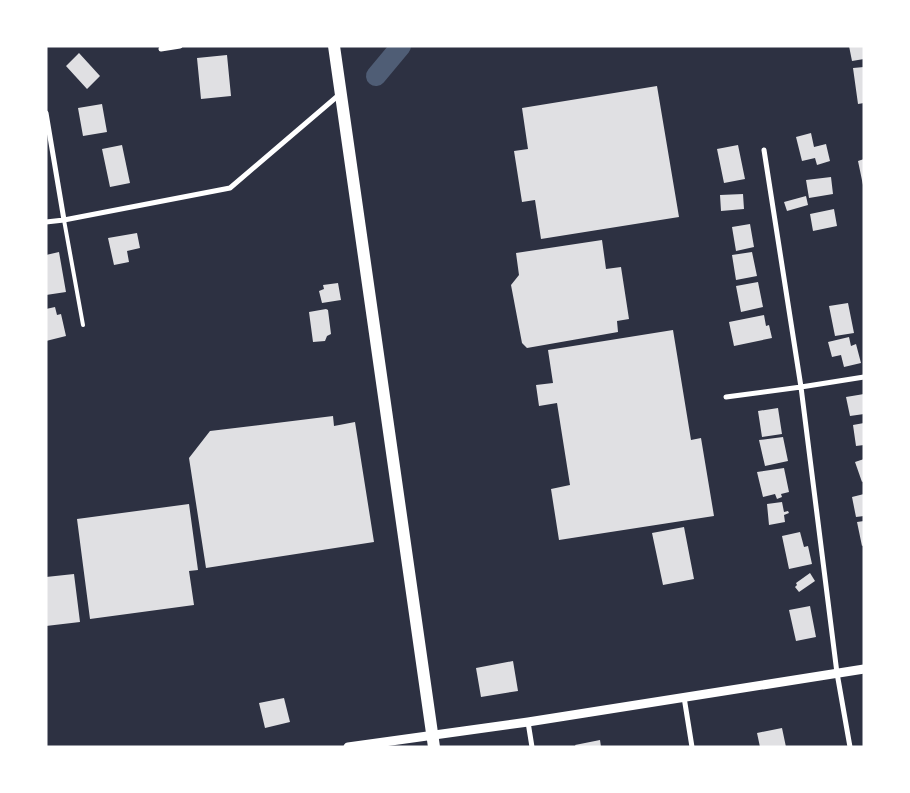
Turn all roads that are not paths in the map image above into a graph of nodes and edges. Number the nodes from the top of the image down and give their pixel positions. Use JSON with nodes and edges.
{"nodes":[{"id":1,"x":180,"y":46,"type":"edge"},
{"id":2,"x":334,"y":46,"type":"edge"},
{"id":3,"x":161,"y":49,"type":"dead end"},
{"id":4,"x":341,"y":93,"type":"junction"},
{"id":5,"x":46,"y":113,"type":"edge"},
{"id":6,"x":764,"y":150,"type":"dead end"},
{"id":7,"x":64,"y":220,"type":"junction"},
{"id":8,"x":46,"y":222,"type":"edge"},
{"id":9,"x":83,"y":325,"type":"dead end"},
{"id":10,"x":864,"y":377,"type":"edge"},
{"id":11,"x":801,"y":387,"type":"junction"},
{"id":12,"x":726,"y":397,"type":"dead end"},
{"id":13,"x":864,"y":669,"type":"edge"},
{"id":14,"x":838,"y":673,"type":"junction"},
{"id":15,"x":684,"y":697,"type":"junction"},
{"id":16,"x":528,"y":722,"type":"junction"},
{"id":17,"x":433,"y":741,"type":"edge"},
{"id":18,"x":348,"y":747,"type":"edge"},
{"id":19,"x":532,"y":747,"type":"edge"},
{"id":20,"x":692,"y":747,"type":"edge"},
{"id":21,"x":850,"y":747,"type":"edge"}],
"edges":[{"from":1,"to":3,"type":"street"},
{"from":2,"to":4,"type":"main road"},
{"from":4,"to":7,"type":"street"},
{"from":4,"to":17,"type":"main road"},
{"from":5,"to":7,"type":"street"},
{"from":6,"to":11,"type":"street"},
{"from":7,"to":8,"type":"street"},
{"from":7,"to":9,"type":"lane"},
{"from":10,"to":11,"type":"street"},
{"from":11,"to":12,"type":"street"},
{"from":11,"to":14,"type":"street"},
{"from":13,"to":14,"type":"street"},
{"from":14,"to":15,"type":"street"},
{"from":14,"to":21,"type":"street"},
{"from":15,"to":16,"type":"street"},
{"from":15,"to":20,"type":"street"},
{"from":16,"to":17,"type":"street"},
{"from":16,"to":19,"type":"street"},
{"from":17,"to":18,"type":"street"}]}
